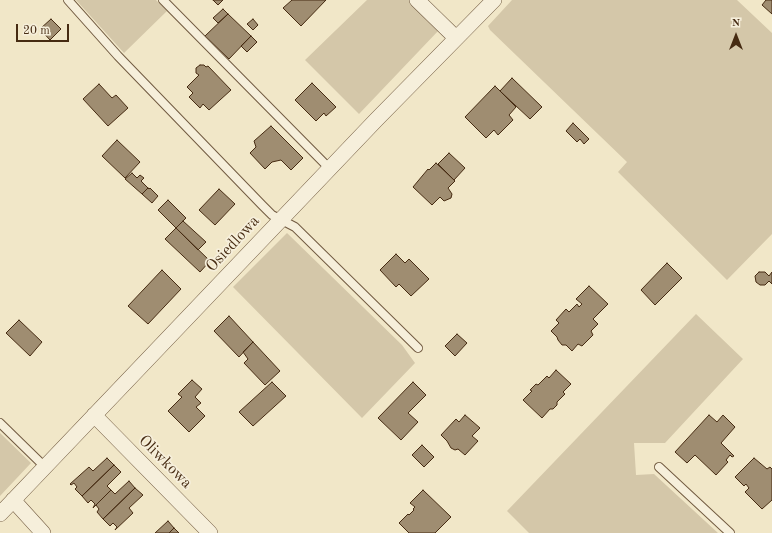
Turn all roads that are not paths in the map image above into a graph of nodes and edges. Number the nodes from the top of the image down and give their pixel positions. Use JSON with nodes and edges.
{"nodes":[{"id":1,"x":68,"y":0,"type":"edge"},
{"id":2,"x":163,"y":0,"type":"edge"},
{"id":3,"x":417,"y":0,"type":"edge"},
{"id":4,"x":494,"y":0,"type":"edge"},
{"id":5,"x":456,"y":38,"type":"junction"},
{"id":6,"x":330,"y":169,"type":"junction"},
{"id":7,"x":281,"y":220,"type":"junction"},
{"id":8,"x":418,"y":348,"type":"dead end"},
{"id":9,"x":94,"y":415,"type":"junction"},
{"id":10,"x":0,"y":423,"type":"edge"},
{"id":11,"x":45,"y":467,"type":"junction"},
{"id":12,"x":659,"y":467,"type":"dead end"},
{"id":13,"x":13,"y":500,"type":"junction"},
{"id":14,"x":0,"y":514,"type":"edge"},
{"id":15,"x":43,"y":533,"type":"edge"},
{"id":16,"x":210,"y":533,"type":"edge"},
{"id":17,"x":730,"y":533,"type":"edge"}],
"edges":[{"from":1,"to":7,"type":"lane"},
{"from":2,"to":6,"type":"lane"},
{"from":3,"to":5,"type":"street"},
{"from":4,"to":5,"type":"street","name":"Osiedlowa"},
{"from":5,"to":6,"type":"street","name":"Osiedlowa"},
{"from":6,"to":7,"type":"street","name":"Osiedlowa"},
{"from":7,"to":8,"type":"lane"},
{"from":7,"to":9,"type":"street","name":"Osiedlowa"},
{"from":9,"to":11,"type":"street","name":"Osiedlowa"},
{"from":9,"to":16,"type":"street","name":"Oliwkowa"},
{"from":10,"to":11,"type":"lane"},
{"from":11,"to":13,"type":"street","name":"Osiedlowa"},
{"from":12,"to":17,"type":"lane"},
{"from":13,"to":14,"type":"street","name":"Osiedlowa"},
{"from":13,"to":15,"type":"street"}]}
